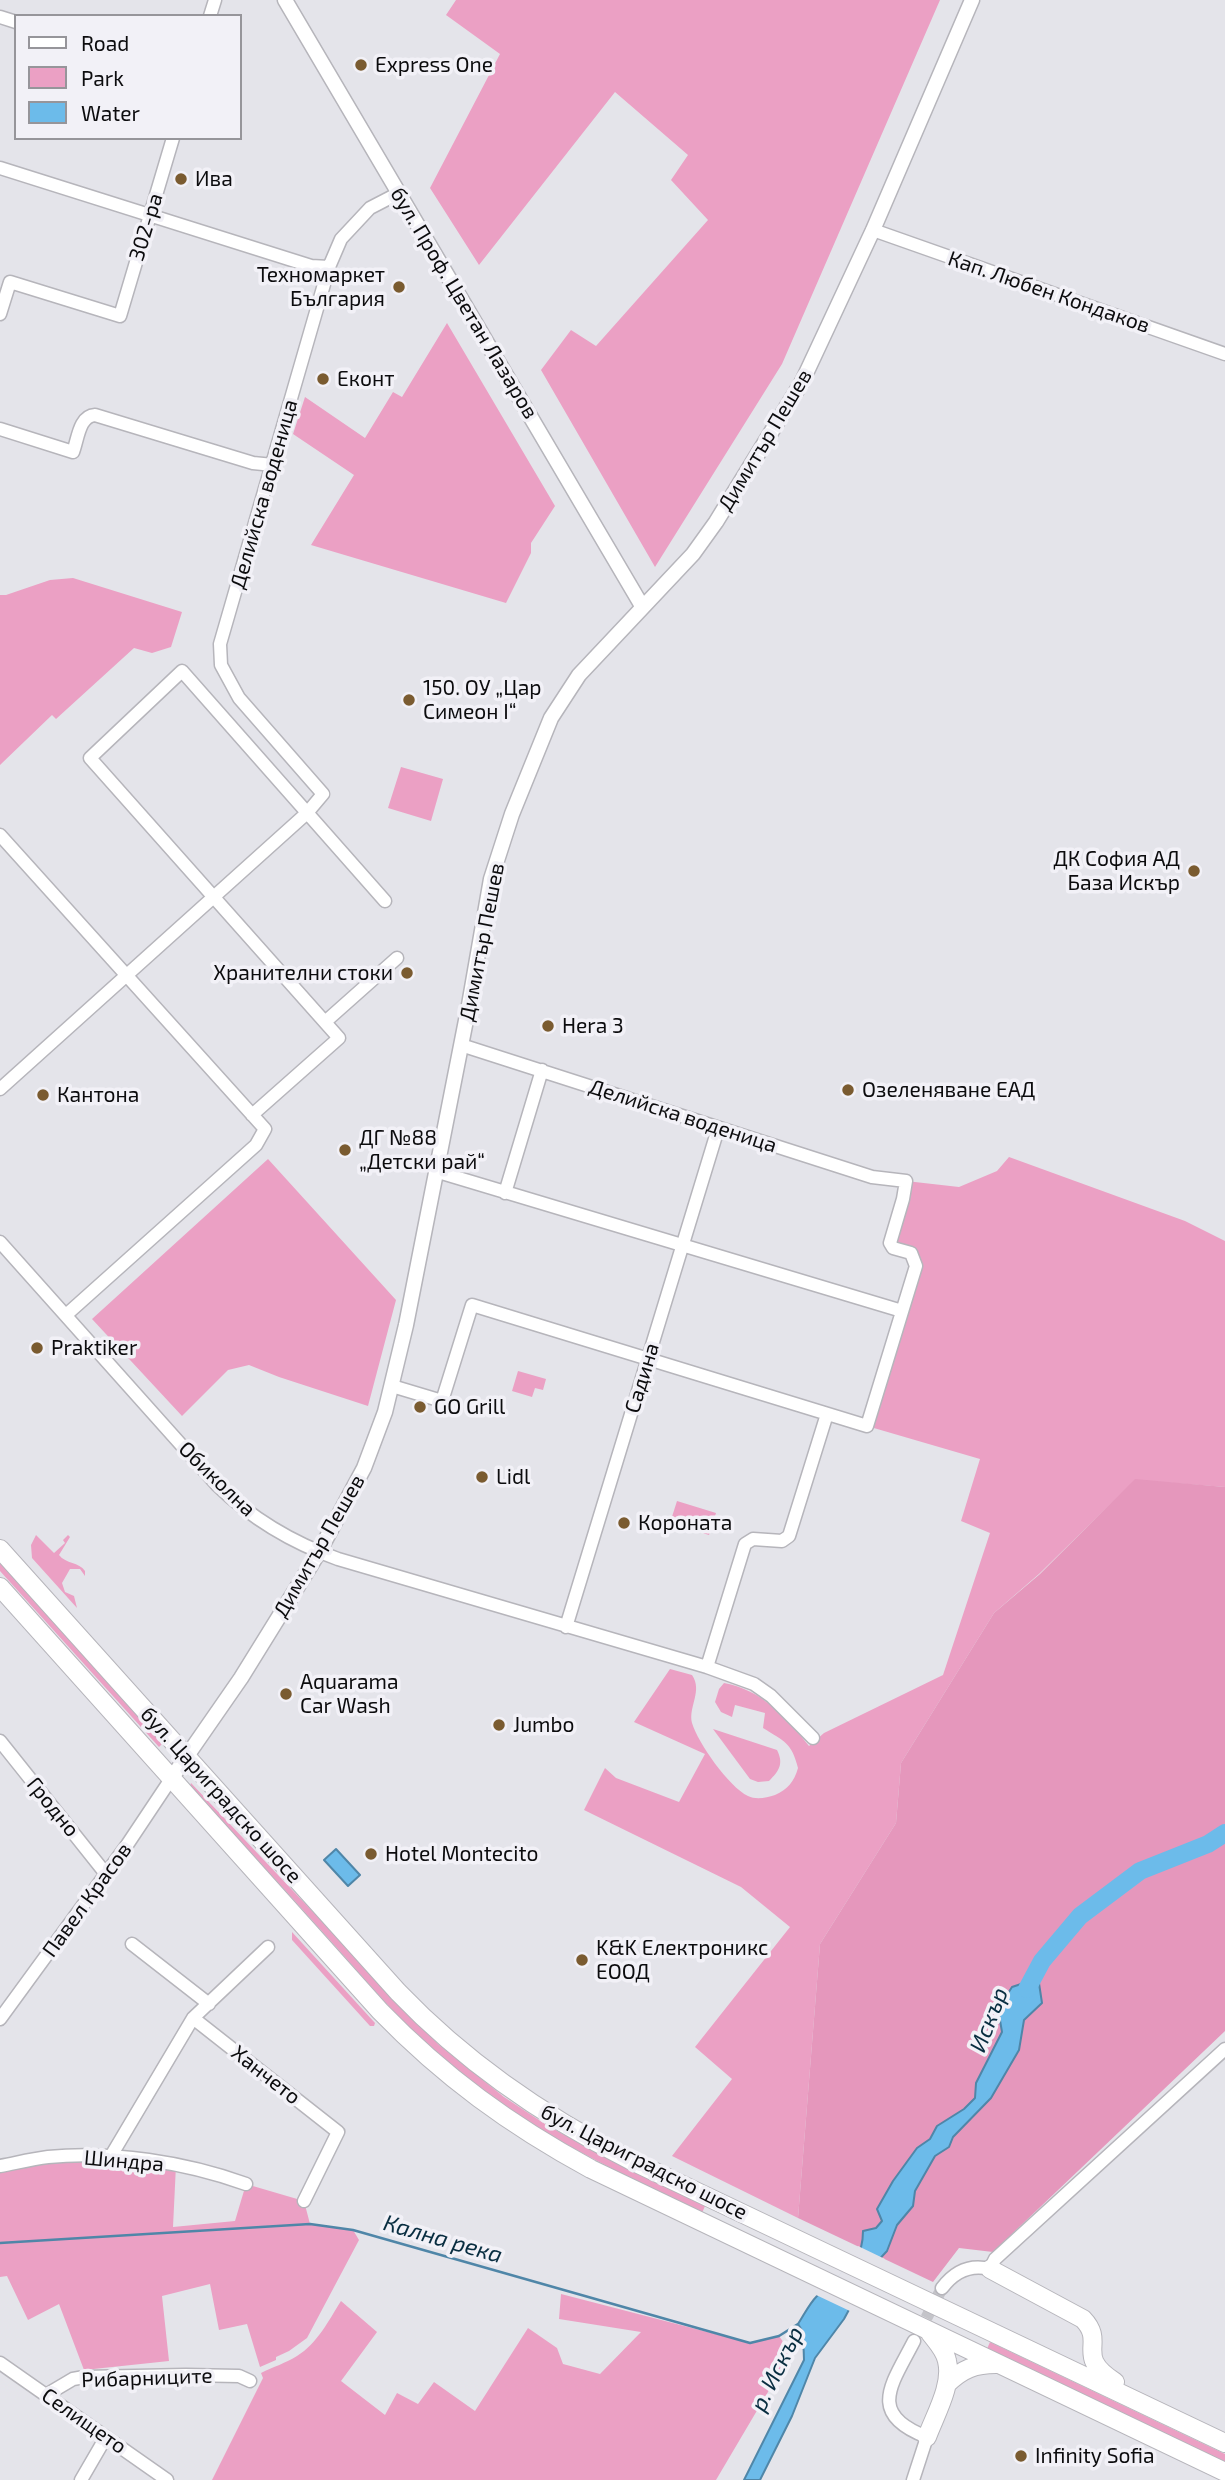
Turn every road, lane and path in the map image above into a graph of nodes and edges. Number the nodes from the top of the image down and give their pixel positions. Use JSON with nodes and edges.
{"nodes":[{"id":1,"x":285,"y":0,"type":"edge"},
{"id":2,"x":972,"y":0,"type":"edge"},
{"id":3,"x":172,"y":140,"type":"edge"},
{"id":4,"x":0,"y":167,"type":"edge"},
{"id":5,"x":399,"y":193,"type":"junction"},
{"id":6,"x":150,"y":215,"type":"junction"},
{"id":7,"x":873,"y":230,"type":"junction"},
{"id":8,"x":329,"y":267,"type":"junction"},
{"id":9,"x":0,"y":314,"type":"edge"},
{"id":10,"x":1225,"y":354,"type":"edge"},
{"id":11,"x":0,"y":429,"type":"edge"},
{"id":12,"x":273,"y":465,"type":"junction"},
{"id":13,"x":642,"y":606,"type":"junction"},
{"id":14,"x":307,"y":813,"type":"junction"},
{"id":15,"x":0,"y":835,"type":"edge"},
{"id":16,"x":214,"y":897,"type":"junction"},
{"id":17,"x":385,"y":901,"type":"dead end"},
{"id":18,"x":397,"y":958,"type":"dead end"},
{"id":19,"x":126,"y":976,"type":"junction"},
{"id":20,"x":325,"y":1022,"type":"junction"},
{"id":21,"x":461,"y":1045,"type":"junction"},
{"id":22,"x":542,"y":1070,"type":"junction"},
{"id":23,"x":0,"y":1089,"type":"edge"},
{"id":24,"x":252,"y":1115,"type":"junction"},
{"id":25,"x":718,"y":1129,"type":"junction"},
{"id":26,"x":435,"y":1171,"type":"junction"},
{"id":27,"x":505,"y":1193,"type":"junction"},
{"id":28,"x":0,"y":1242,"type":"edge"},
{"id":29,"x":683,"y":1246,"type":"junction"},
{"id":30,"x":902,"y":1311,"type":"junction"},
{"id":31,"x":66,"y":1315,"type":"junction"},
{"id":32,"x":648,"y":1359,"type":"junction"},
{"id":33,"x":392,"y":1385,"type":"junction"},
{"id":34,"x":827,"y":1414,"type":"junction"},
{"id":35,"x":0,"y":1549,"type":"edge"},
{"id":36,"x":319,"y":1552,"type":"junction"},
{"id":37,"x":0,"y":1587,"type":"edge"},
{"id":38,"x":566,"y":1627,"type":"junction"},
{"id":39,"x":707,"y":1667,"type":"junction"},
{"id":40,"x":813,"y":1738,"type":"dead end"},
{"id":41,"x":0,"y":1742,"type":"edge"},
{"id":42,"x":187,"y":1756,"type":"junction"},
{"id":43,"x":171,"y":1779,"type":"junction"},
{"id":44,"x":106,"y":1874,"type":"junction"},
{"id":45,"x":132,"y":1944,"type":"dead end"},
{"id":46,"x":268,"y":1947,"type":"dead end"},
{"id":47,"x":209,"y":2004,"type":"junction"},
{"id":48,"x":193,"y":2018,"type":"junction"},
{"id":49,"x":0,"y":2019,"type":"edge"},
{"id":50,"x":1225,"y":2049,"type":"edge"},
{"id":51,"x":111,"y":2156,"type":"junction"},
{"id":52,"x":0,"y":2166,"type":"edge"},
{"id":53,"x":246,"y":2184,"type":"dead end"},
{"id":54,"x":304,"y":2201,"type":"dead end"},
{"id":55,"x":990,"y":2269,"type":"junction"},
{"id":56,"x":942,"y":2288,"type":"tunnel mouth"},
{"id":57,"x":921,"y":2336,"type":"junction"},
{"id":58,"x":1017,"y":2344,"type":"junction"},
{"id":59,"x":1091,"y":2348,"type":"junction"},
{"id":60,"x":0,"y":2363,"type":"edge"},
{"id":61,"x":999,"y":2364,"type":"junction"},
{"id":62,"x":250,"y":2381,"type":"dead end"},
{"id":63,"x":947,"y":2384,"type":"junction"},
{"id":64,"x":46,"y":2395,"type":"junction"},
{"id":65,"x":1158,"y":2411,"type":"junction"},
{"id":66,"x":106,"y":2437,"type":"junction"},
{"id":67,"x":927,"y":2437,"type":"junction"},
{"id":68,"x":1225,"y":2443,"type":"edge"},
{"id":69,"x":1225,"y":2472,"type":"edge"},
{"id":70,"x":81,"y":2480,"type":"edge"},
{"id":71,"x":167,"y":2480,"type":"edge"},
{"id":72,"x":913,"y":2480,"type":"edge"}],
"edges":[{"from":1,"to":5,"type":"main road","name":"бул. Проф. Цветан Лазаров"},
{"from":2,"to":7,"type":"main road","name":"Димитър Пешев"},
{"from":3,"to":6,"type":"street","name":"302-ра"},
{"from":4,"to":6,"type":"street"},
{"from":5,"to":8,"type":"street","name":"Делийска воденица"},
{"from":5,"to":13,"type":"main road","name":"бул. Проф. Цветан Лазаров"},
{"from":6,"to":8,"type":"street"},
{"from":6,"to":9,"type":"street","name":"302-ра"},
{"from":7,"to":10,"type":"street","name":"Кап. Любен Кондаков"},
{"from":7,"to":13,"type":"main road","name":"Димитър Пешев"},
{"from":8,"to":12,"type":"street","name":"Делийска воденица"},
{"from":11,"to":12,"type":"street"},
{"from":12,"to":14,"type":"street","name":"Делийска воденица"},
{"from":13,"to":21,"type":"main road","name":"Димитър Пешев"},
{"from":14,"to":16,"type":"street"},
{"from":14,"to":16,"type":"street"},
{"from":14,"to":17,"type":"street"},
{"from":15,"to":19,"type":"street"},
{"from":16,"to":19,"type":"street"},
{"from":16,"to":20,"type":"street"},
{"from":18,"to":20,"type":"street"},
{"from":19,"to":23,"type":"street"},
{"from":19,"to":24,"type":"street"},
{"from":20,"to":24,"type":"street"},
{"from":21,"to":22,"type":"street","name":"Делийска воденица"},
{"from":21,"to":26,"type":"main road","name":"Димитър Пешев"},
{"from":22,"to":25,"type":"street","name":"Делийска воденица"},
{"from":22,"to":27,"type":"street"},
{"from":24,"to":31,"type":"street"},
{"from":25,"to":29,"type":"street","name":"Садина"},
{"from":25,"to":30,"type":"street","name":"Делийска воденица"},
{"from":26,"to":27,"type":"street"},
{"from":26,"to":33,"type":"main road","name":"Димитър Пешев"},
{"from":27,"to":29,"type":"street"},
{"from":28,"to":31,"type":"street","name":"Обиколна"},
{"from":29,"to":30,"type":"street"},
{"from":29,"to":32,"type":"street","name":"Садина"},
{"from":30,"to":34,"type":"street"},
{"from":31,"to":36,"type":"street","name":"Обиколна"},
{"from":32,"to":33,"type":"street"},
{"from":32,"to":34,"type":"street"},
{"from":32,"to":38,"type":"street","name":"Садина"},
{"from":33,"to":36,"type":"main road","name":"Димитър Пешев"},
{"from":34,"to":39,"type":"street"},
{"from":35,"to":42,"type":"highway","name":"бул. Цариградско шосе"},
{"from":36,"to":38,"type":"street","name":"Обиколна"},
{"from":36,"to":42,"type":"main road","name":"Димитър Пешев"},
{"from":37,"to":43,"type":"highway","name":"бул. Цариградско шосе"},
{"from":38,"to":39,"type":"street","name":"Обиколна"},
{"from":39,"to":40,"type":"street","name":"Обиколна"},
{"from":41,"to":44,"type":"street","name":"Гродно"},
{"from":42,"to":43,"type":"main road","name":"Димитър Пешев"},
{"from":42,"to":58,"type":"highway","name":"бул. Цариградско шосе"},
{"from":43,"to":44,"type":"street","name":"Павел Красов"},
{"from":43,"to":57,"type":"highway","name":"бул. Цариградско шосе"},
{"from":44,"to":49,"type":"street","name":"Павел Красов"},
{"from":45,"to":47,"type":"street"},
{"from":46,"to":47,"type":"street"},
{"from":47,"to":48,"type":"street"},
{"from":48,"to":51,"type":"street"},
{"from":48,"to":54,"type":"street","name":"Ханчето"},
{"from":50,"to":55,"type":"street"},
{"from":51,"to":52,"type":"street","name":"Шиндра"},
{"from":51,"to":53,"type":"street","name":"Шиндра"},
{"from":55,"to":56,"type":"street"},
{"from":55,"to":59,"type":"highway"},
{"from":57,"to":61,"type":"highway","name":"бул. Цариградско шосе"},
{"from":57,"to":63,"type":"highway"},
{"from":57,"to":67,"type":"street"},
{"from":58,"to":59,"type":"highway"},
{"from":58,"to":65,"type":"highway","name":"бул. Цариградско шосе"},
{"from":59,"to":65,"type":"highway"},
{"from":60,"to":64,"type":"street","name":"Селището"},
{"from":61,"to":63,"type":"highway"},
{"from":61,"to":69,"type":"highway","name":"бул. Цариградско шосе"},
{"from":62,"to":64,"type":"street","name":"Рибарниците"},
{"from":63,"to":67,"type":"highway"},
{"from":64,"to":66,"type":"street","name":"Селището"},
{"from":65,"to":68,"type":"highway","name":"бул. Цариградско шосе"},
{"from":66,"to":70,"type":"street"},
{"from":66,"to":71,"type":"street","name":"Селището"},
{"from":67,"to":72,"type":"street"}]}
